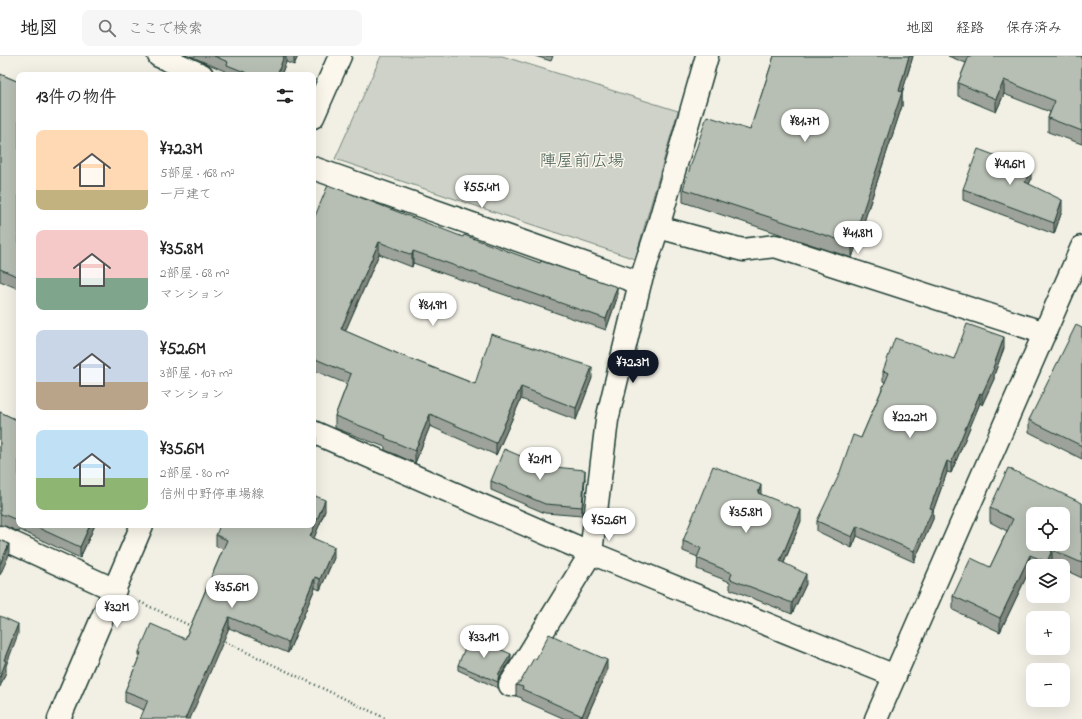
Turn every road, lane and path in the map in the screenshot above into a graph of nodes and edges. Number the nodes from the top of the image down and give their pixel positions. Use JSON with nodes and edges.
{"nodes":[{"id":1,"x":159,"y":56,"type":"edge"},
{"id":2,"x":340,"y":56,"type":"edge"},
{"id":3,"x":707,"y":56,"type":"edge"},
{"id":4,"x":195,"y":72,"type":"edge"},
{"id":5,"x":316,"y":109,"type":"edge"},
{"id":6,"x":316,"y":169,"type":"edge"},
{"id":7,"x":658,"y":227,"type":"junction"},
{"id":8,"x":1082,"y":247,"type":"edge"},
{"id":9,"x":640,"y":283,"type":"junction"},
{"id":10,"x":1044,"y":333,"type":"junction"},
{"id":11,"x":316,"y":433,"type":"edge"},
{"id":12,"x":141,"y":528,"type":"edge"},
{"id":13,"x":0,"y":536,"type":"edge"},
{"id":14,"x":591,"y":553,"type":"junction"},
{"id":15,"x":115,"y":590,"type":"junction"},
{"id":16,"x":194,"y":627,"type":"edge"},
{"id":17,"x":215,"y":638,"type":"edge"},
{"id":18,"x":895,"y":676,"type":"junction"},
{"id":19,"x":510,"y":685,"type":"dead end"},
{"id":20,"x":59,"y":719,"type":"edge"},
{"id":21,"x":387,"y":719,"type":"edge"},
{"id":22,"x":876,"y":719,"type":"edge"}],
"edges":[{"from":1,"to":4,"type":"street"},
{"from":2,"to":5,"type":"street"},
{"from":3,"to":7,"type":"street"},
{"from":6,"to":9,"type":"street"},
{"from":7,"to":9,"type":"street"},
{"from":7,"to":10,"type":"street"},
{"from":8,"to":10,"type":"street"},
{"from":9,"to":14,"type":"street"},
{"from":10,"to":18,"type":"street"},
{"from":11,"to":14,"type":"street"},
{"from":12,"to":15,"type":"street"},
{"from":13,"to":15,"type":"street"},
{"from":14,"to":18,"type":"street"},
{"from":14,"to":19,"type":"street"},
{"from":15,"to":16,"type":"path"},
{"from":15,"to":20,"type":"street"},
{"from":17,"to":21,"type":"path"},
{"from":18,"to":22,"type":"street"}]}
